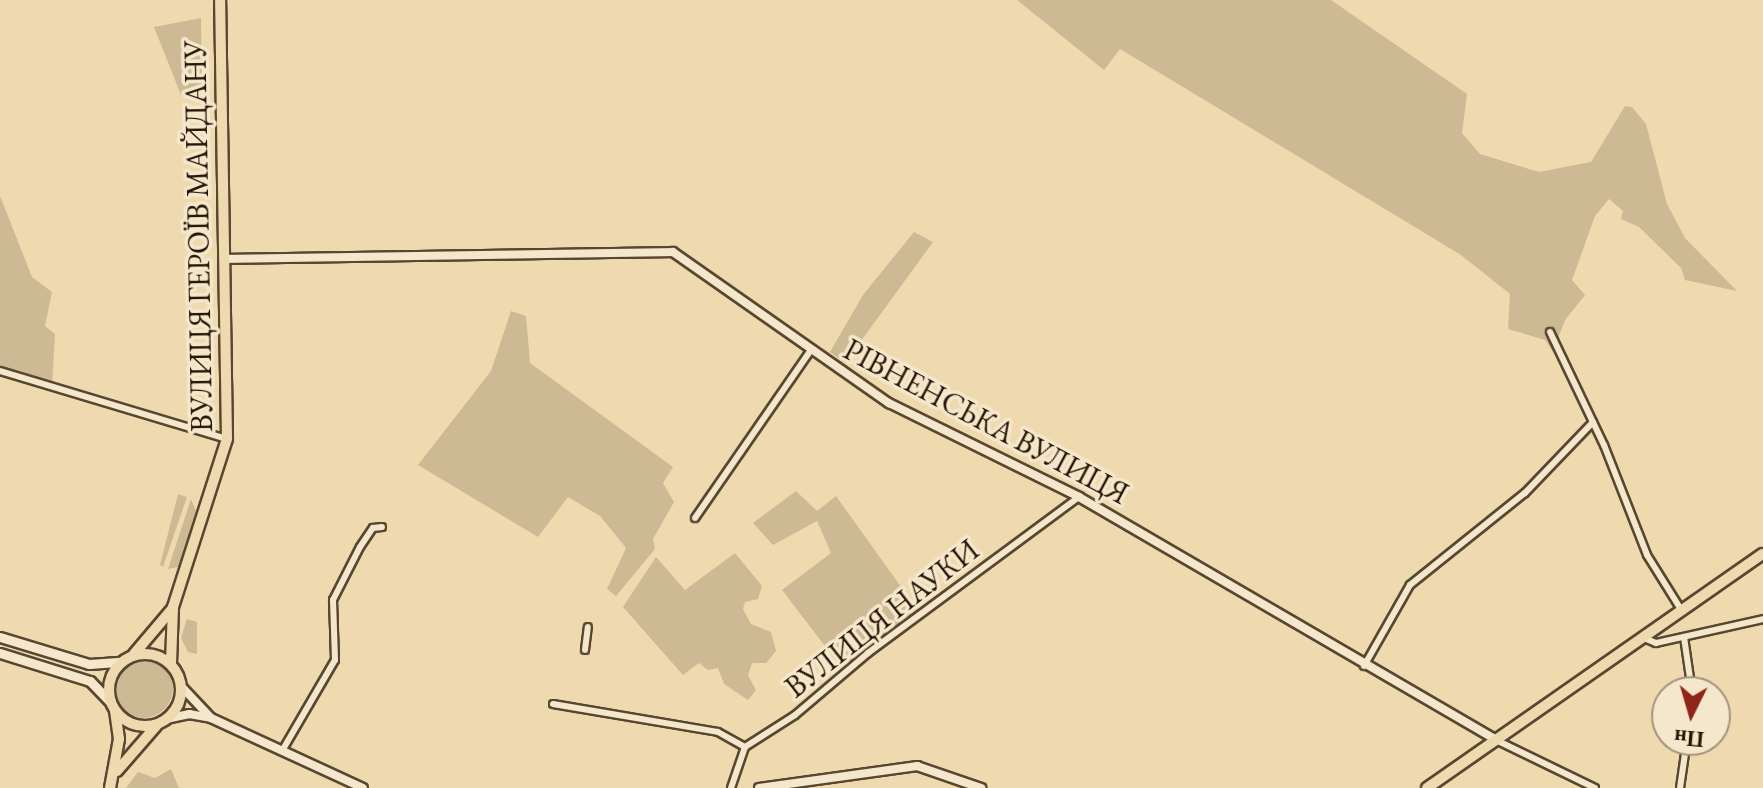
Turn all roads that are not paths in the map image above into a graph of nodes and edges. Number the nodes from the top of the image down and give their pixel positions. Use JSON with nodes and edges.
{"nodes":[{"id":1,"x":220,"y":0,"type":"edge"},
{"id":2,"x":225,"y":259,"type":"junction"},
{"id":3,"x":1550,"y":332,"type":"dead end"},
{"id":4,"x":810,"y":351,"type":"junction"},
{"id":5,"x":0,"y":371,"type":"edge"},
{"id":6,"x":1593,"y":422,"type":"junction"},
{"id":7,"x":227,"y":439,"type":"junction"},
{"id":8,"x":1079,"y":497,"type":"junction"},
{"id":9,"x":695,"y":518,"type":"dead end"},
{"id":10,"x":382,"y":527,"type":"dead end"},
{"id":11,"x":1763,"y":554,"type":"edge"},
{"id":12,"x":173,"y":607,"type":"junction"},
{"id":13,"x":1682,"y":611,"type":"junction"},
{"id":14,"x":1763,"y":619,"type":"edge"},
{"id":15,"x":588,"y":627,"type":"dead end"},
{"id":16,"x":0,"y":637,"type":"edge"},
{"id":17,"x":1684,"y":637,"type":"junction"},
{"id":18,"x":1644,"y":638,"type":"junction"},
{"id":19,"x":585,"y":650,"type":"dead end"},
{"id":20,"x":0,"y":653,"type":"edge"},
{"id":21,"x":133,"y":656,"type":"junction"},
{"id":22,"x":121,"y":662,"type":"junction"},
{"id":23,"x":171,"y":664,"type":"junction"},
{"id":24,"x":1364,"y":666,"type":"junction"},
{"id":25,"x":1690,"y":676,"type":"edge"},
{"id":26,"x":180,"y":685,"type":"junction"},
{"id":27,"x":553,"y":704,"type":"dead end"},
{"id":28,"x":113,"y":706,"type":"junction"},
{"id":29,"x":211,"y":718,"type":"junction"},
{"id":30,"x":163,"y":721,"type":"junction"},
{"id":31,"x":1496,"y":740,"type":"junction"},
{"id":32,"x":745,"y":747,"type":"junction"},
{"id":33,"x":282,"y":751,"type":"junction"},
{"id":34,"x":1685,"y":756,"type":"edge"},
{"id":35,"x":114,"y":776,"type":"junction"},
{"id":36,"x":110,"y":788,"type":"edge"},
{"id":37,"x":363,"y":788,"type":"edge"},
{"id":38,"x":731,"y":788,"type":"edge"},
{"id":39,"x":759,"y":788,"type":"edge"},
{"id":40,"x":981,"y":788,"type":"edge"},
{"id":41,"x":1427,"y":788,"type":"edge"},
{"id":42,"x":1595,"y":788,"type":"edge"},
{"id":43,"x":1680,"y":788,"type":"edge"}],
"edges":[{"from":1,"to":2,"type":"main road","name":"ВУЛИЦЯ ГЕРОЇВ МАЙДАНУ"},
{"from":2,"to":4,"type":"street","name":"РІВНЕНСЬКА ВУЛИЦЯ"},
{"from":2,"to":7,"type":"main road","name":"ВУЛИЦЯ ГЕРОЇВ МАЙДАНУ"},
{"from":3,"to":6,"type":"street"},
{"from":4,"to":8,"type":"street","name":"РІВНЕНСЬКА ВУЛИЦЯ"},
{"from":4,"to":9,"type":"street"},
{"from":5,"to":7,"type":"street"},
{"from":6,"to":13,"type":"street"},
{"from":6,"to":24,"type":"street"},
{"from":7,"to":12,"type":"main road","name":"ВУЛИЦЯ ГЕРОЇВ МАЙДАНУ"},
{"from":8,"to":24,"type":"street","name":"РІВНЕНСЬКА ВУЛИЦЯ"},
{"from":8,"to":32,"type":"street","name":"ВУЛИЦЯ НАУКИ"},
{"from":10,"to":33,"type":"street"},
{"from":11,"to":13,"type":"main road"},
{"from":12,"to":21,"type":"main road"},
{"from":12,"to":23,"type":"main road"},
{"from":13,"to":18,"type":"main road"},
{"from":14,"to":17,"type":"street"},
{"from":15,"to":19,"type":"street"},
{"from":16,"to":22,"type":"main road"},
{"from":17,"to":18,"type":"street"},
{"from":17,"to":25,"type":"street"},
{"from":18,"to":31,"type":"main road"},
{"from":20,"to":28,"type":"main road"},
{"from":21,"to":22,"type":"main road"},
{"from":21,"to":23,"type":"main road"},
{"from":22,"to":28,"type":"main road"},
{"from":23,"to":26,"type":"main road"},
{"from":24,"to":31,"type":"street","name":"РІВНЕНСЬКА ВУЛИЦЯ"},
{"from":26,"to":29,"type":"street"},
{"from":26,"to":30,"type":"main road"},
{"from":27,"to":32,"type":"street"},
{"from":28,"to":30,"type":"main road"},
{"from":28,"to":35,"type":"main road"},
{"from":29,"to":30,"type":"street"},
{"from":29,"to":33,"type":"street"},
{"from":30,"to":35,"type":"main road"},
{"from":31,"to":41,"type":"main road"},
{"from":31,"to":42,"type":"street","name":"РІВНЕНСЬКА ВУЛИЦЯ"},
{"from":32,"to":38,"type":"street"},
{"from":33,"to":37,"type":"street"},
{"from":34,"to":43,"type":"street"},
{"from":35,"to":36,"type":"main road"},
{"from":39,"to":40,"type":"street"}]}
